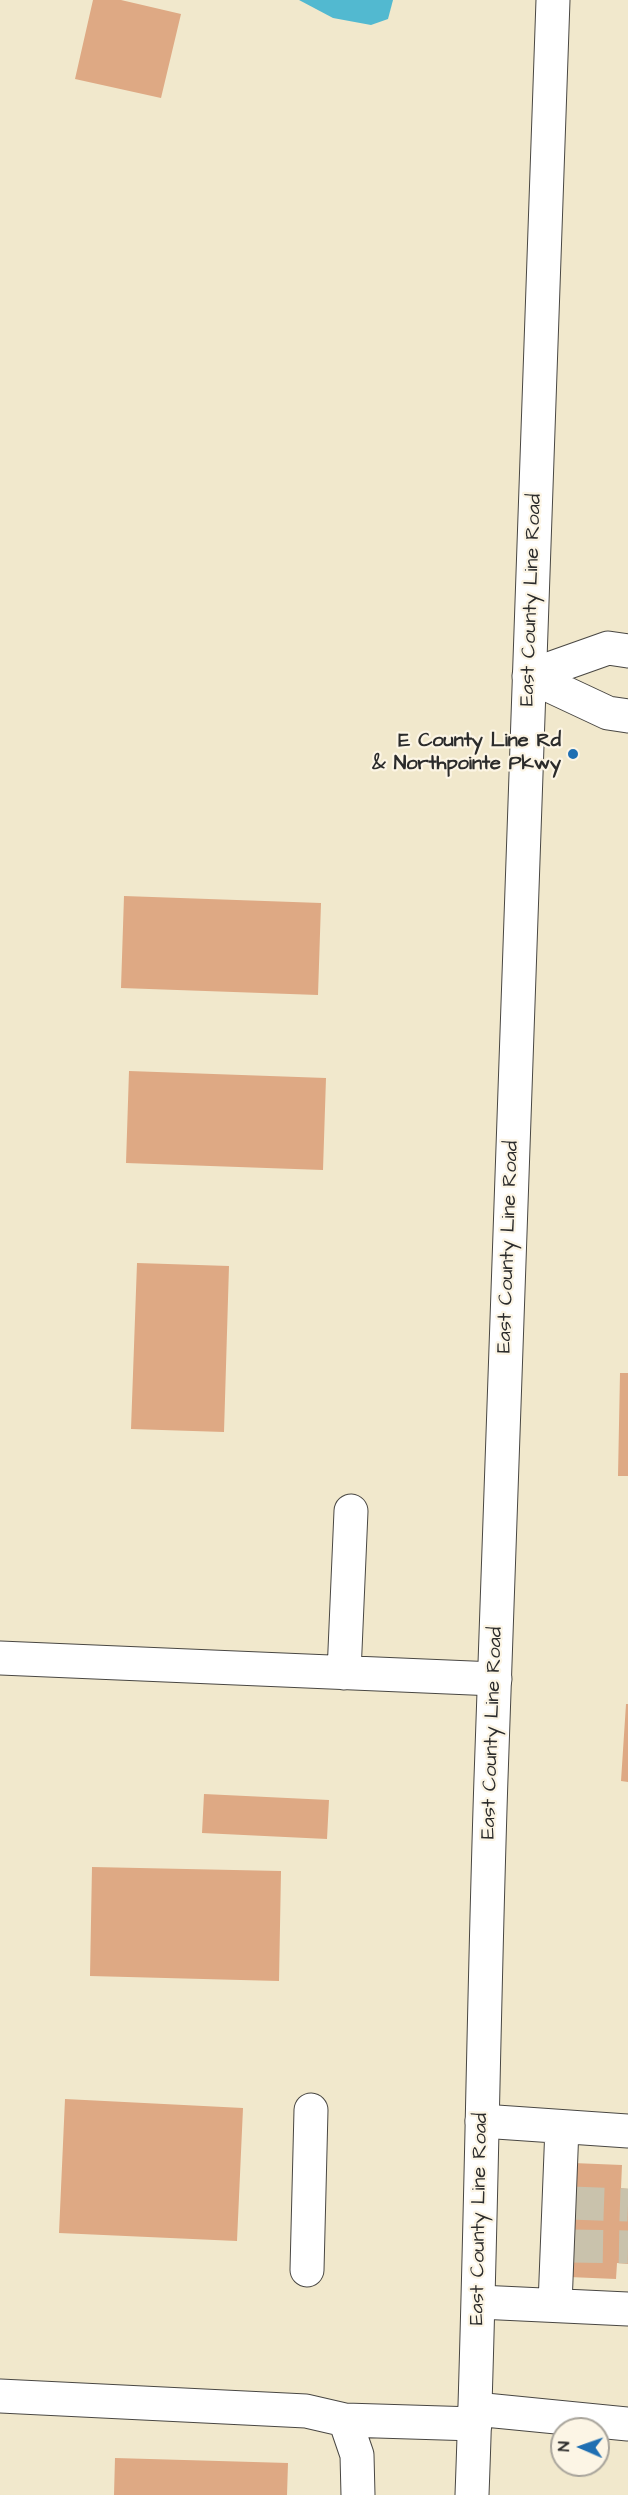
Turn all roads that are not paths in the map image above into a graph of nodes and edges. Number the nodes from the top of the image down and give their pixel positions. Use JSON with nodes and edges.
{"nodes":[{"id":1,"x":554,"y":0,"type":"edge"},
{"id":2,"x":628,"y":651,"type":"edge"},
{"id":3,"x":529,"y":676,"type":"junction"},
{"id":4,"x":628,"y":716,"type":"edge"},
{"id":5,"x":351,"y":1510,"type":"dead end"},
{"id":6,"x":0,"y":1658,"type":"edge"},
{"id":7,"x":344,"y":1673,"type":"junction"},
{"id":8,"x":495,"y":1679,"type":"junction"},
{"id":9,"x":311,"y":2110,"type":"dead end"},
{"id":10,"x":482,"y":2121,"type":"junction"},
{"id":11,"x":562,"y":2127,"type":"junction"},
{"id":12,"x":628,"y":2131,"type":"edge"},
{"id":13,"x":307,"y":2270,"type":"dead end"},
{"id":14,"x":479,"y":2302,"type":"junction"},
{"id":15,"x":555,"y":2305,"type":"junction"},
{"id":16,"x":628,"y":2309,"type":"edge"},
{"id":17,"x":0,"y":2396,"type":"edge"},
{"id":18,"x":475,"y":2417,"type":"junction"},
{"id":19,"x":345,"y":2420,"type":"junction"},
{"id":20,"x":628,"y":2424,"type":"edge"},
{"id":21,"x":358,"y":2495,"type":"edge"},
{"id":22,"x":472,"y":2495,"type":"edge"}],
"edges":[{"from":1,"to":3,"type":"main road","name":"East County Line Road"},
{"from":2,"to":3,"type":"main road"},
{"from":3,"to":4,"type":"main road"},
{"from":3,"to":8,"type":"main road","name":"East County Line Road"},
{"from":5,"to":7,"type":"main road"},
{"from":6,"to":7,"type":"main road"},
{"from":7,"to":8,"type":"main road"},
{"from":8,"to":10,"type":"main road","name":"East County Line Road"},
{"from":9,"to":13,"type":"main road"},
{"from":10,"to":11,"type":"main road"},
{"from":10,"to":14,"type":"main road","name":"East County Line Road"},
{"from":11,"to":12,"type":"main road"},
{"from":11,"to":15,"type":"main road"},
{"from":14,"to":15,"type":"main road"},
{"from":14,"to":18,"type":"main road","name":"East County Line Road"},
{"from":15,"to":16,"type":"main road"},
{"from":17,"to":19,"type":"main road"},
{"from":18,"to":19,"type":"main road"},
{"from":18,"to":20,"type":"main road"},
{"from":18,"to":22,"type":"main road","name":"East County Line Road"},
{"from":19,"to":21,"type":"main road"}]}
